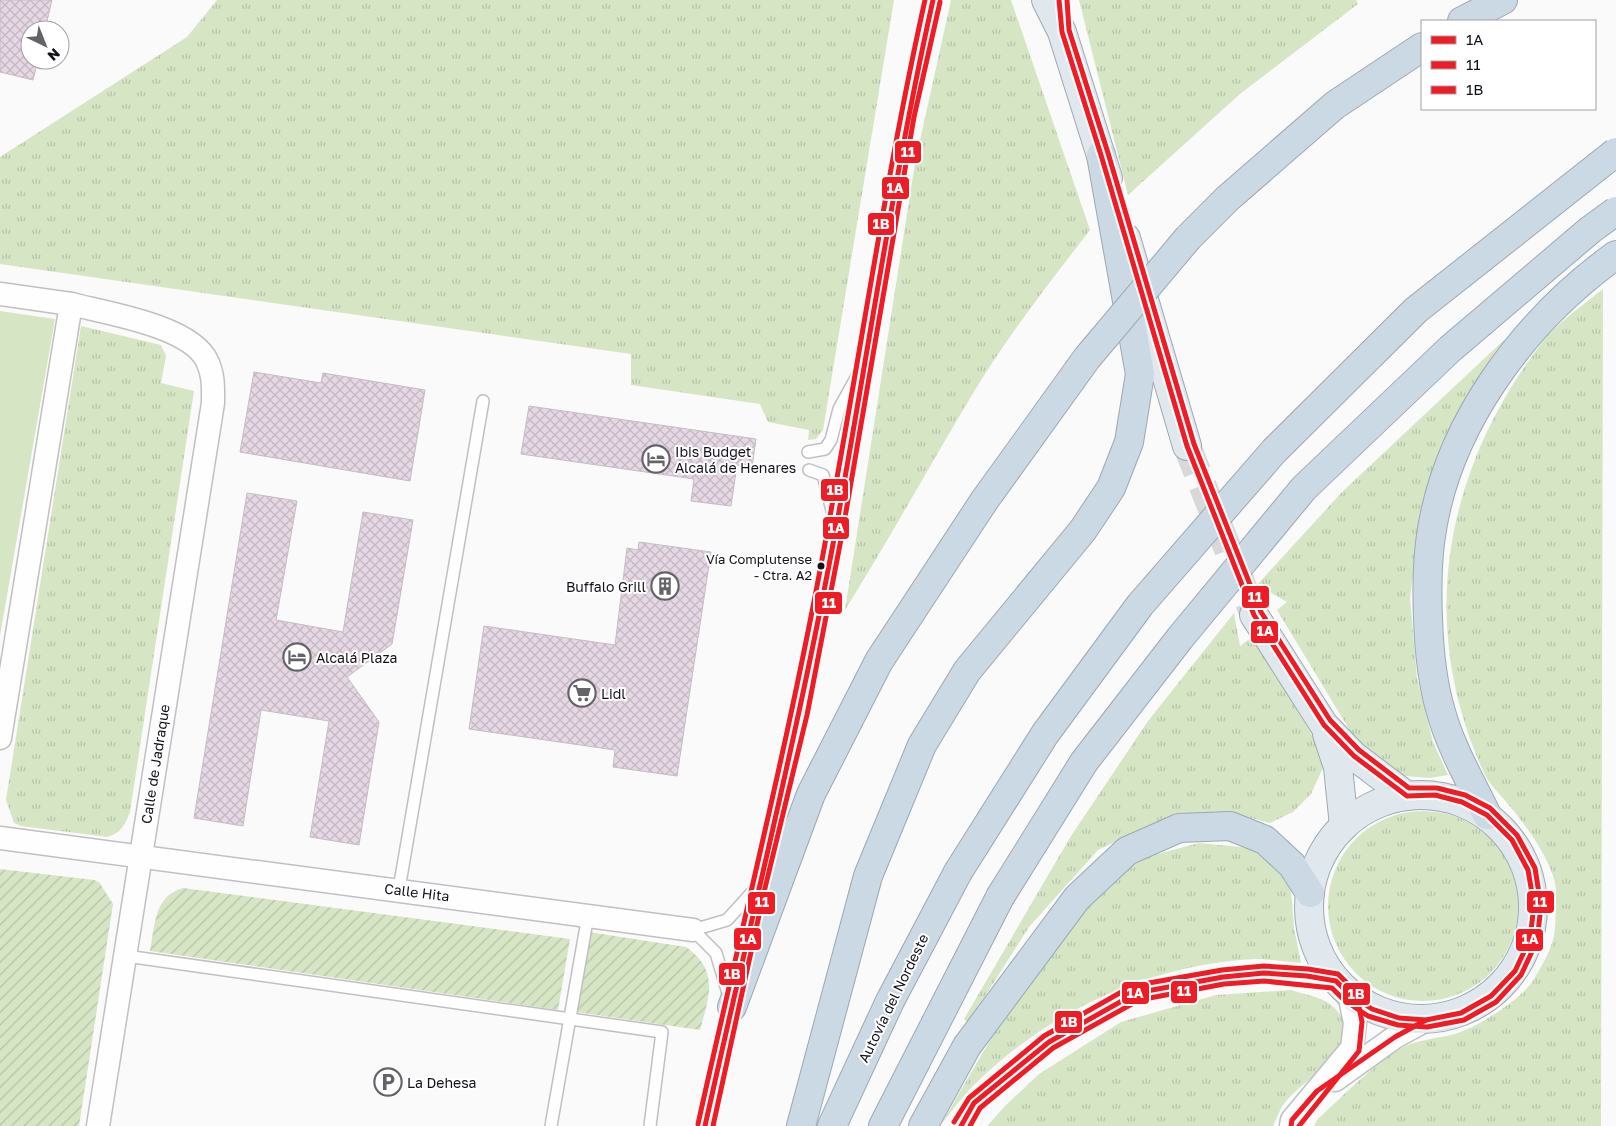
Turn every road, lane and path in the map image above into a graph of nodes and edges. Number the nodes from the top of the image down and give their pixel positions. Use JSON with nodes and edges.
{"nodes":[{"id":1,"x":933,"y":0,"type":"edge"},
{"id":2,"x":1046,"y":0,"type":"edge"},
{"id":3,"x":1059,"y":0,"type":"edge"},
{"id":4,"x":1503,"y":0,"type":"edge"},
{"id":5,"x":1464,"y":20,"type":"edge"},
{"id":6,"x":1062,"y":32,"type":"junction"},
{"id":7,"x":1421,"y":48,"type":"edge"},
{"id":8,"x":1616,"y":152,"type":"edge"},
{"id":9,"x":1101,"y":154,"type":"junction"},
{"id":10,"x":1616,"y":211,"type":"edge"},
{"id":11,"x":1616,"y":255,"type":"edge"},
{"id":12,"x":0,"y":294,"type":"edge"},
{"id":13,"x":71,"y":304,"type":"junction"},
{"id":14,"x":864,"y":363,"type":"junction"},
{"id":15,"x":483,"y":400,"type":"dead end"},
{"id":16,"x":1186,"y":446,"type":"tunnel mouth"},
{"id":17,"x":808,"y":452,"type":"dead end"},
{"id":18,"x":809,"y":470,"type":"dead end"},
{"id":19,"x":836,"y":528,"type":"junction"},
{"id":20,"x":1254,"y":616,"type":"tunnel mouth"},
{"id":21,"x":1324,"y":725,"type":"junction"},
{"id":22,"x":0,"y":738,"type":"edge"},
{"id":23,"x":1407,"y":796,"type":"junction"},
{"id":24,"x":1487,"y":816,"type":"junction"},
{"id":25,"x":1344,"y":826,"type":"junction"},
{"id":26,"x":0,"y":838,"type":"edge"},
{"id":27,"x":140,"y":858,"type":"junction"},
{"id":28,"x":758,"y":886,"type":"junction"},
{"id":29,"x":398,"y":889,"type":"junction"},
{"id":30,"x":1310,"y":893,"type":"junction"},
{"id":31,"x":588,"y":915,"type":"junction"},
{"id":32,"x":692,"y":930,"type":"junction"},
{"id":33,"x":126,"y":956,"type":"junction"},
{"id":34,"x":1343,"y":988,"type":"junction"},
{"id":35,"x":732,"y":1007,"type":"junction"},
{"id":36,"x":569,"y":1019,"type":"junction"},
{"id":37,"x":1426,"y":1020,"type":"junction"},
{"id":38,"x":1317,"y":1091,"type":"junction"},
{"id":39,"x":98,"y":1126,"type":"edge"},
{"id":40,"x":551,"y":1126,"type":"edge"},
{"id":41,"x":650,"y":1126,"type":"edge"},
{"id":42,"x":705,"y":1126,"type":"edge"},
{"id":43,"x":801,"y":1126,"type":"edge"},
{"id":44,"x":832,"y":1126,"type":"edge"},
{"id":45,"x":883,"y":1126,"type":"edge"},
{"id":46,"x":923,"y":1126,"type":"edge"},
{"id":47,"x":961,"y":1126,"type":"edge"},
{"id":48,"x":1291,"y":1126,"type":"edge"}],
"edges":[{"from":1,"to":14,"type":"lane"},
{"from":2,"to":6,"type":"main road"},
{"from":3,"to":6,"type":"main road"},
{"from":4,"to":5,"type":"highway"},
{"from":6,"to":9,"type":"main road"},
{"from":7,"to":35,"type":"highway","bridge":true},
{"from":8,"to":44,"type":"highway","name":"Autovía del Nordeste","bridge":true},
{"from":9,"to":16,"type":"main road"},
{"from":9,"to":43,"type":"highway"},
{"from":10,"to":45,"type":"highway","bridge":true},
{"from":11,"to":24,"type":"highway"},
{"from":12,"to":13,"type":"street","name":"Calle de Jadraque"},
{"from":13,"to":22,"type":"street"},
{"from":13,"to":27,"type":"street","name":"Calle de Jadraque"},
{"from":14,"to":17,"type":"lane"},
{"from":14,"to":19,"type":"lane"},
{"from":15,"to":29,"type":"lane"},
{"from":18,"to":19,"type":"lane"},
{"from":19,"to":28,"type":"lane"},
{"from":20,"to":21,"type":"main road"},
{"from":21,"to":23,"type":"main road"},
{"from":21,"to":25,"type":"main road"},
{"from":23,"to":24,"type":"main road"},
{"from":23,"to":25,"type":"main road"},
{"from":24,"to":37,"type":"main road"},
{"from":25,"to":30,"type":"main road"},
{"from":26,"to":27,"type":"street","name":"Calle Hita"},
{"from":27,"to":29,"type":"street","name":"Calle Hita"},
{"from":27,"to":33,"type":"street","name":"Calle de Jadraque"},
{"from":28,"to":32,"type":"lane","name":"Calle Hita"},
{"from":28,"to":35,"type":"lane"},
{"from":29,"to":31,"type":"street","name":"Calle Hita"},
{"from":30,"to":34,"type":"main road"},
{"from":30,"to":46,"type":"highway"},
{"from":31,"to":32,"type":"street","name":"Calle Hita"},
{"from":31,"to":36,"type":"lane"},
{"from":32,"to":35,"type":"lane"},
{"from":33,"to":36,"type":"lane"},
{"from":33,"to":39,"type":"street","name":"Calle de Jadraque"},
{"from":34,"to":37,"type":"main road"},
{"from":34,"to":38,"type":"street"},
{"from":34,"to":47,"type":"lane"},
{"from":35,"to":42,"type":"lane"},
{"from":36,"to":40,"type":"lane"},
{"from":36,"to":41,"type":"lane"},
{"from":37,"to":38,"type":"street"},
{"from":38,"to":48,"type":"street"}]}
